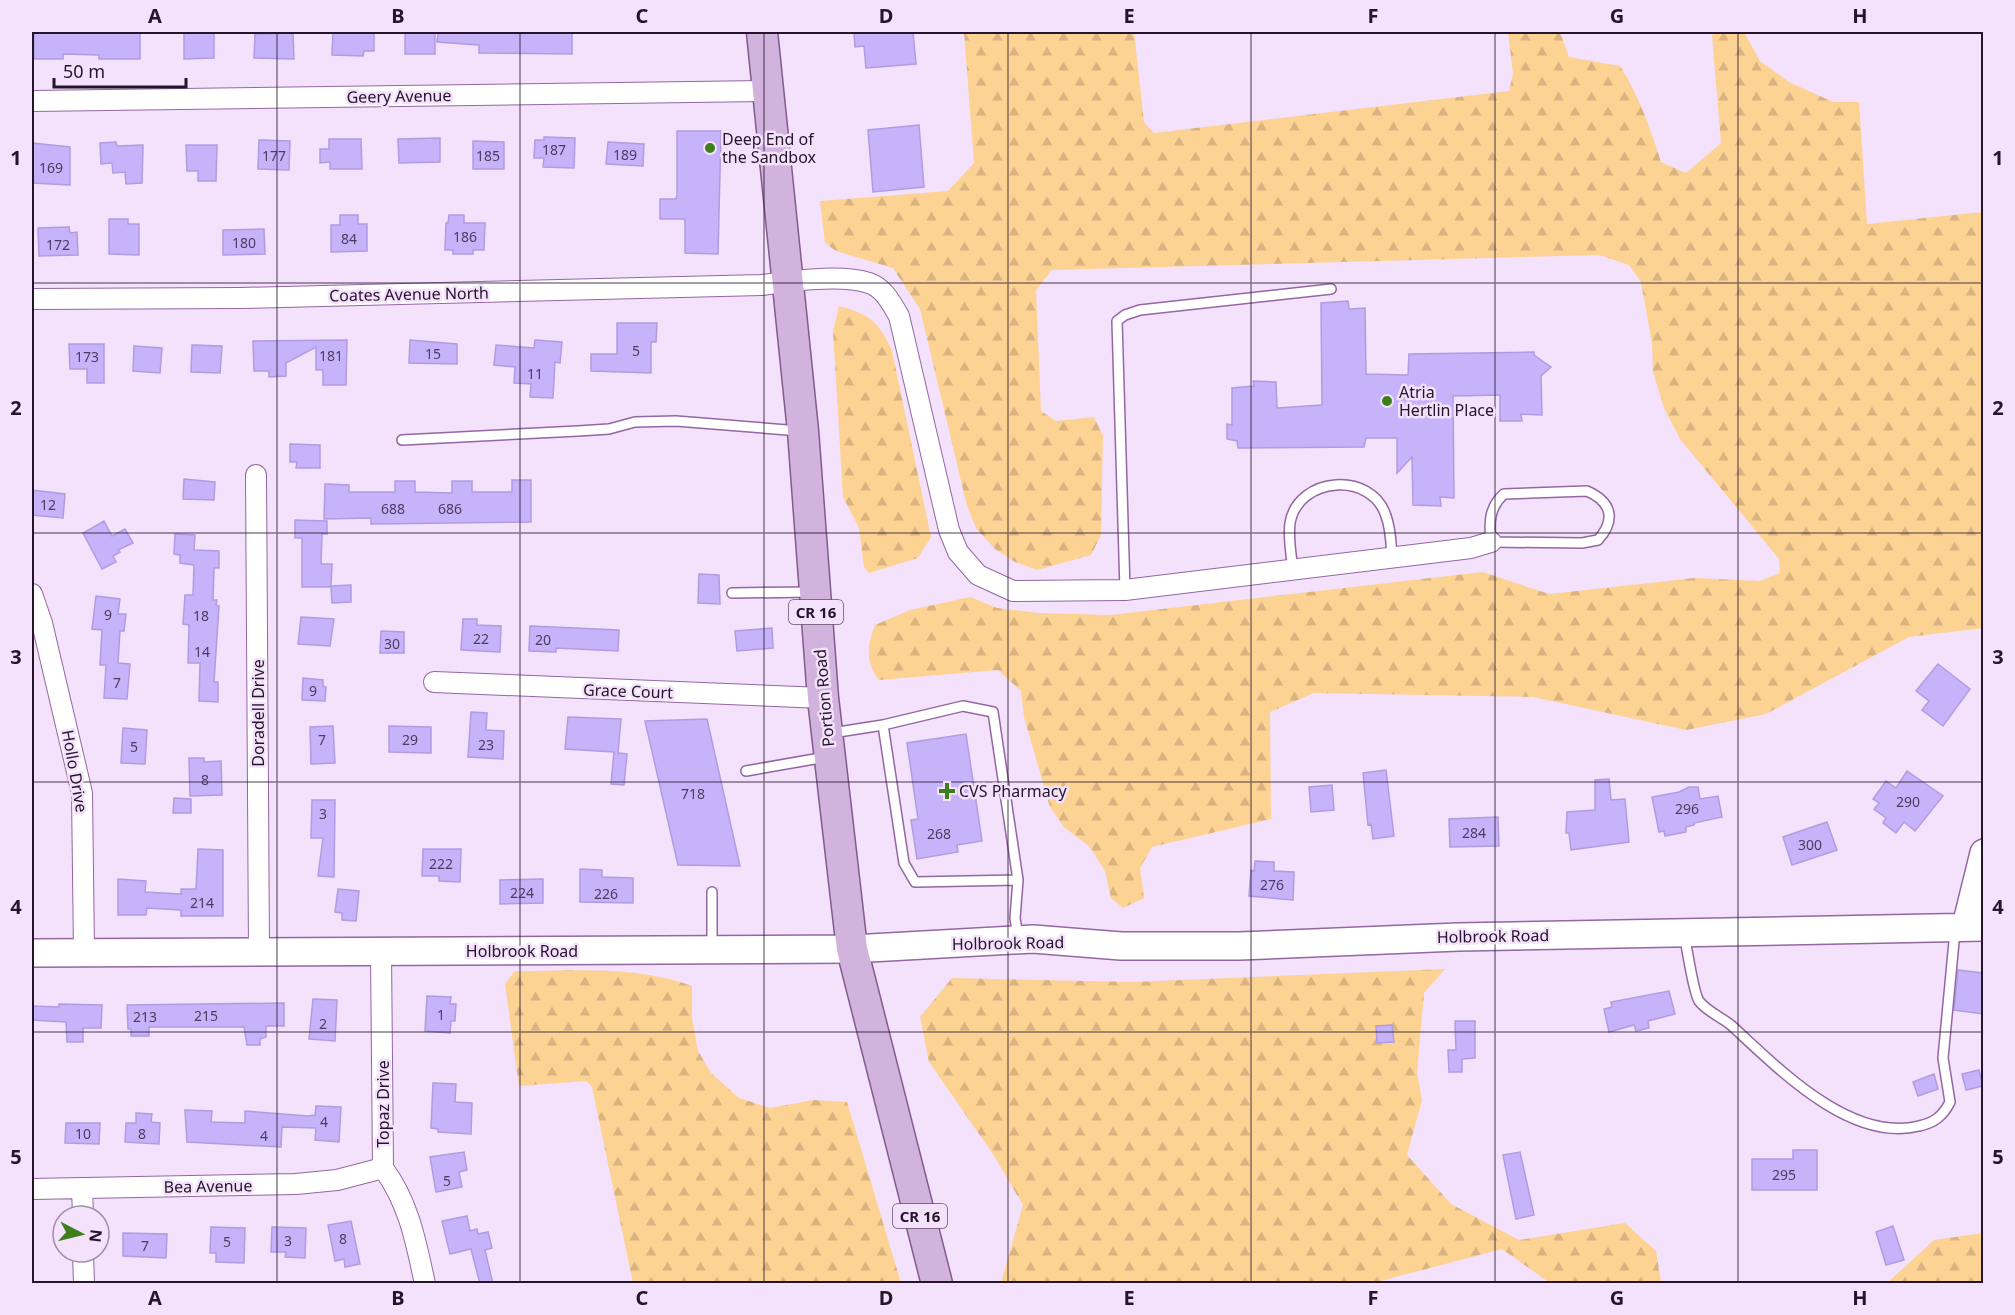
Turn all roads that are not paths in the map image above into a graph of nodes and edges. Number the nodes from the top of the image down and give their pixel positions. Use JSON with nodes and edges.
{"nodes":[{"id":1,"x":762,"y":32,"type":"edge"},
{"id":2,"x":767,"y":91,"type":"junction"},
{"id":3,"x":32,"y":101,"type":"edge"},
{"id":4,"x":787,"y":282,"type":"junction"},
{"id":5,"x":1331,"y":289,"type":"dead end"},
{"id":6,"x":32,"y":299,"type":"edge"},
{"id":7,"x":802,"y":431,"type":"junction"},
{"id":8,"x":402,"y":440,"type":"dead end"},
{"id":9,"x":256,"y":475,"type":"dead end"},
{"id":10,"x":1491,"y":542,"type":"junction"},
{"id":11,"x":1392,"y":557,"type":"junction"},
{"id":12,"x":1293,"y":570,"type":"junction"},
{"id":13,"x":1125,"y":590,"type":"junction"},
{"id":14,"x":815,"y":592,"type":"junction"},
{"id":15,"x":732,"y":593,"type":"dead end"},
{"id":16,"x":32,"y":594,"type":"edge"},
{"id":17,"x":434,"y":682,"type":"dead end"},
{"id":18,"x":823,"y":698,"type":"junction"},
{"id":19,"x":883,"y":725,"type":"junction"},
{"id":20,"x":828,"y":746,"type":"junction"},
{"id":21,"x":746,"y":771,"type":"dead end"},
{"id":22,"x":1983,"y":853,"type":"edge"},
{"id":23,"x":1018,"y":880,"type":"junction"},
{"id":24,"x":712,"y":892,"type":"dead end"},
{"id":25,"x":1969,"y":926,"type":"edge"},
{"id":26,"x":1683,"y":932,"type":"junction"},
{"id":27,"x":1018,"y":939,"type":"junction"},
{"id":28,"x":852,"y":949,"type":"junction"},
{"id":29,"x":712,"y":950,"type":"junction"},
{"id":30,"x":259,"y":951,"type":"junction"},
{"id":31,"x":84,"y":952,"type":"junction"},
{"id":32,"x":381,"y":952,"type":"junction"},
{"id":33,"x":32,"y":953,"type":"edge"},
{"id":34,"x":383,"y":1167,"type":"junction"},
{"id":35,"x":82,"y":1188,"type":"junction"},
{"id":36,"x":32,"y":1189,"type":"edge"},
{"id":37,"x":83,"y":1204,"type":"edge"},
{"id":38,"x":83,"y":1264,"type":"edge"},
{"id":39,"x":84,"y":1284,"type":"edge"},
{"id":40,"x":425,"y":1284,"type":"edge"},
{"id":41,"x":937,"y":1284,"type":"edge"}],
"edges":[{"from":1,"to":2,"type":"main road","name":"Portion Road","number":"CR 16"},
{"from":2,"to":3,"type":"street","name":"Geery Avenue"},
{"from":2,"to":4,"type":"main road","name":"Portion Road","number":"CR 16"},
{"from":4,"to":6,"type":"street","name":"Coates Avenue North"},
{"from":4,"to":7,"type":"main road","name":"Portion Road","number":"CR 16"},
{"from":4,"to":13,"type":"street"},
{"from":5,"to":13,"type":"lane"},
{"from":7,"to":8,"type":"lane"},
{"from":7,"to":14,"type":"main road","name":"Portion Road","number":"CR 16"},
{"from":9,"to":30,"type":"street","name":"Doradell Drive"},
{"from":10,"to":10,"type":"lane"},
{"from":10,"to":11,"type":"street"},
{"from":11,"to":12,"type":"street"},
{"from":11,"to":12,"type":"lane"},
{"from":12,"to":13,"type":"street"},
{"from":14,"to":15,"type":"lane"},
{"from":14,"to":18,"type":"main road","name":"Portion Road","number":"CR 16"},
{"from":16,"to":31,"type":"street","name":"Hollo Drive"},
{"from":17,"to":18,"type":"street","name":"Grace Court"},
{"from":18,"to":20,"type":"main road","name":"Portion Road","number":"CR 16"},
{"from":19,"to":20,"type":"lane"},
{"from":19,"to":23,"type":"lane"},
{"from":19,"to":23,"type":"lane"},
{"from":20,"to":21,"type":"lane"},
{"from":20,"to":28,"type":"main road","name":"Portion Road","number":"CR 16"},
{"from":22,"to":25,"type":"street"},
{"from":23,"to":27,"type":"lane"},
{"from":24,"to":29,"type":"lane"},
{"from":25,"to":26,"type":"street","name":"Holbrook Road"},
{"from":25,"to":26,"type":"lane"},
{"from":26,"to":27,"type":"street","name":"Holbrook Road"},
{"from":27,"to":28,"type":"street","name":"Holbrook Road"},
{"from":28,"to":29,"type":"street","name":"Holbrook Road"},
{"from":28,"to":41,"type":"main road","name":"Portion Road","number":"CR 16"},
{"from":29,"to":32,"type":"street","name":"Holbrook Road"},
{"from":30,"to":31,"type":"street","name":"Holbrook Road"},
{"from":30,"to":32,"type":"street","name":"Holbrook Road"},
{"from":31,"to":33,"type":"street","name":"Holbrook Road"},
{"from":32,"to":34,"type":"street","name":"Topaz Drive"},
{"from":34,"to":35,"type":"street","name":"Bea Avenue"},
{"from":34,"to":40,"type":"street","name":"Topaz Drive"},
{"from":35,"to":36,"type":"street","name":"Bea Avenue"},
{"from":35,"to":37,"type":"street"},
{"from":38,"to":39,"type":"street"}]}
